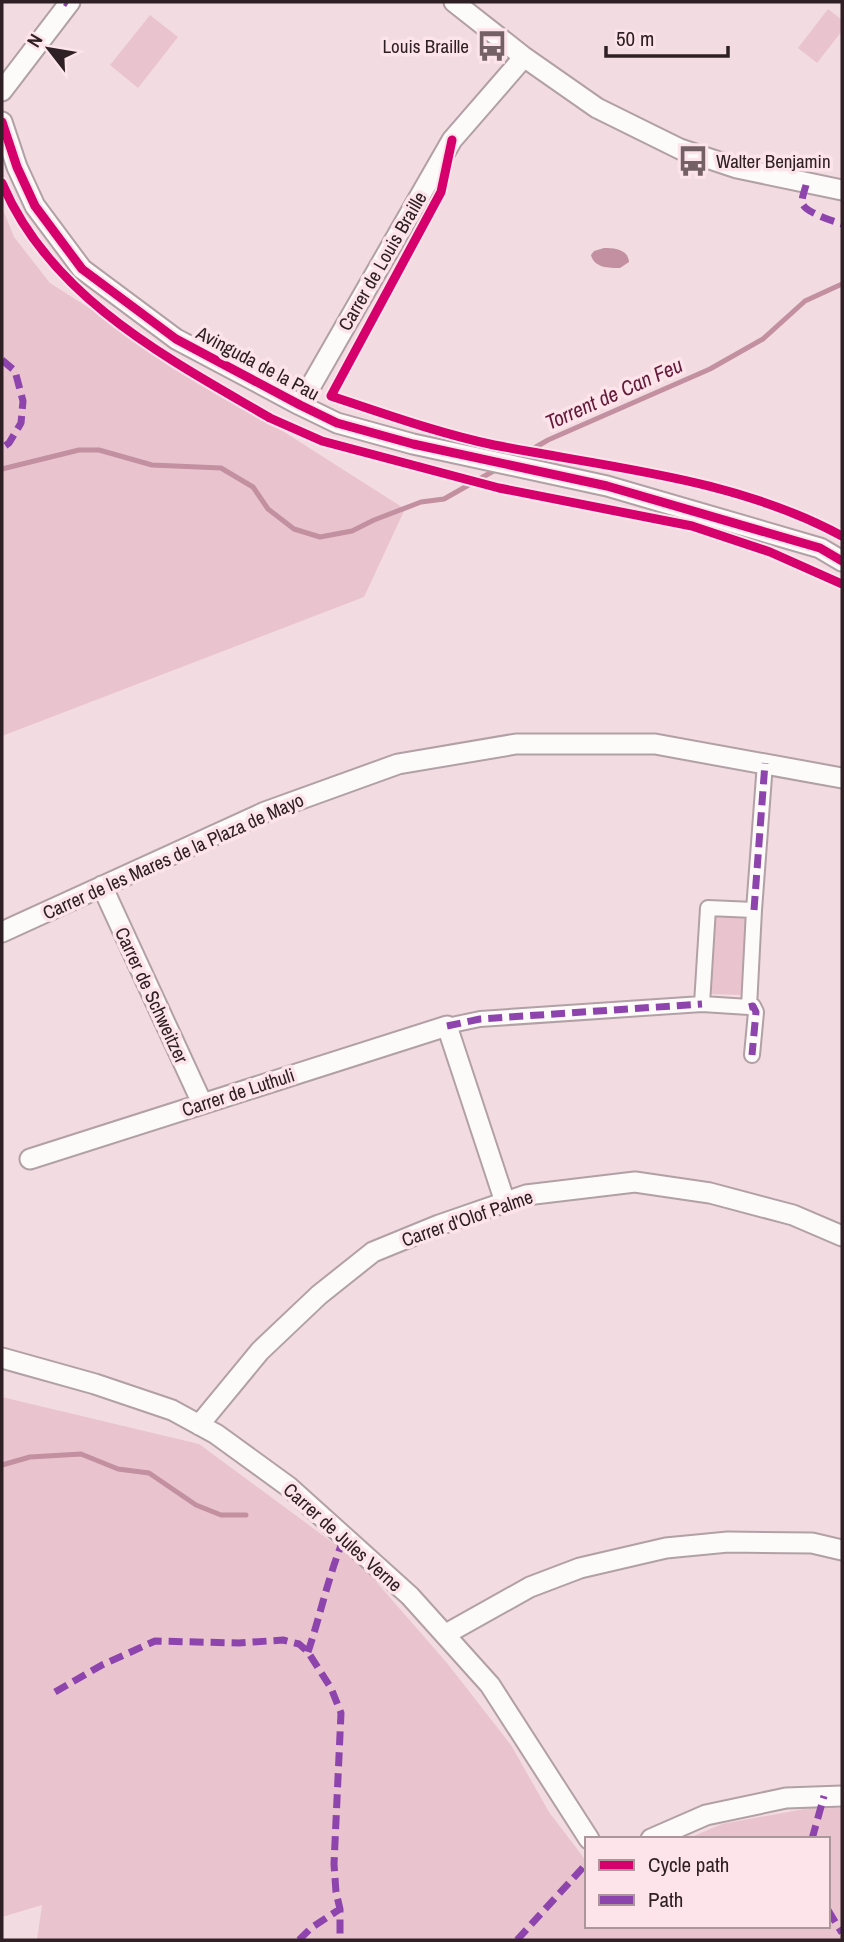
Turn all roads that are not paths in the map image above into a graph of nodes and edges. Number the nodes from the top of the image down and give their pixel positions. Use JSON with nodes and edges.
{"nodes":[{"id":1,"x":70,"y":2,"type":"edge"},
{"id":2,"x":454,"y":2,"type":"edge"},
{"id":3,"x":524,"y":57,"type":"junction"},
{"id":4,"x":5,"y":85,"type":"edge"},
{"id":5,"x":2,"y":122,"type":"edge"},
{"id":6,"x":842,"y":190,"type":"edge"},
{"id":7,"x":300,"y":405,"type":"junction"},
{"id":8,"x":842,"y":561,"type":"edge"},
{"id":9,"x":765,"y":762,"type":"junction"},
{"id":10,"x":842,"y":778,"type":"edge"},
{"id":11,"x":102,"y":886,"type":"junction"},
{"id":12,"x":754,"y":910,"type":"junction"},
{"id":13,"x":2,"y":932,"type":"edge"},
{"id":14,"x":702,"y":1004,"type":"junction"},
{"id":15,"x":749,"y":1007,"type":"junction"},
{"id":16,"x":447,"y":1026,"type":"junction"},
{"id":17,"x":752,"y":1055,"type":"dead end"},
{"id":18,"x":202,"y":1103,"type":"junction"},
{"id":19,"x":30,"y":1159,"type":"dead end"},
{"id":20,"x":505,"y":1202,"type":"junction"},
{"id":21,"x":842,"y":1236,"type":"edge"},
{"id":22,"x":2,"y":1358,"type":"edge"},
{"id":23,"x":199,"y":1425,"type":"junction"},
{"id":24,"x":842,"y":1550,"type":"edge"},
{"id":25,"x":446,"y":1634,"type":"junction"},
{"id":26,"x":842,"y":1796,"type":"edge"},
{"id":27,"x":588,"y":1837,"type":"edge"},
{"id":28,"x":656,"y":1837,"type":"edge"}],
"edges":[{"from":1,"to":4,"type":"street"},
{"from":2,"to":3,"type":"street"},
{"from":3,"to":6,"type":"street"},
{"from":3,"to":7,"type":"street","name":"Carrer de Louis Braille"},
{"from":5,"to":7,"type":"street","name":"Avinguda de la Pau"},
{"from":7,"to":8,"type":"street","name":"Avinguda de la Pau"},
{"from":9,"to":10,"type":"street","name":"Carrer de les Mares de la Plaza de Mayo"},
{"from":9,"to":11,"type":"street","name":"Carrer de les Mares de la Plaza de Mayo"},
{"from":9,"to":12,"type":"street"},
{"from":11,"to":13,"type":"street","name":"Carrer de les Mares de la Plaza de Mayo"},
{"from":11,"to":18,"type":"street","name":"Carrer de Schweitzer"},
{"from":12,"to":14,"type":"street"},
{"from":12,"to":15,"type":"street"},
{"from":14,"to":15,"type":"street"},
{"from":14,"to":16,"type":"street"},
{"from":15,"to":17,"type":"street"},
{"from":16,"to":18,"type":"street","name":"Carrer de Luthuli"},
{"from":16,"to":20,"type":"street"},
{"from":18,"to":19,"type":"street","name":"Carrer de Luthuli"},
{"from":20,"to":21,"type":"street","name":"Carrer d'Olof Palme"},
{"from":20,"to":23,"type":"street","name":"Carrer d'Olof Palme"},
{"from":22,"to":23,"type":"street","name":"Carrer de Jules Verne"},
{"from":23,"to":25,"type":"street","name":"Carrer de Jules Verne"},
{"from":24,"to":25,"type":"street"},
{"from":25,"to":27,"type":"street","name":"Carrer de Jules Verne"},
{"from":26,"to":28,"type":"street"}]}
